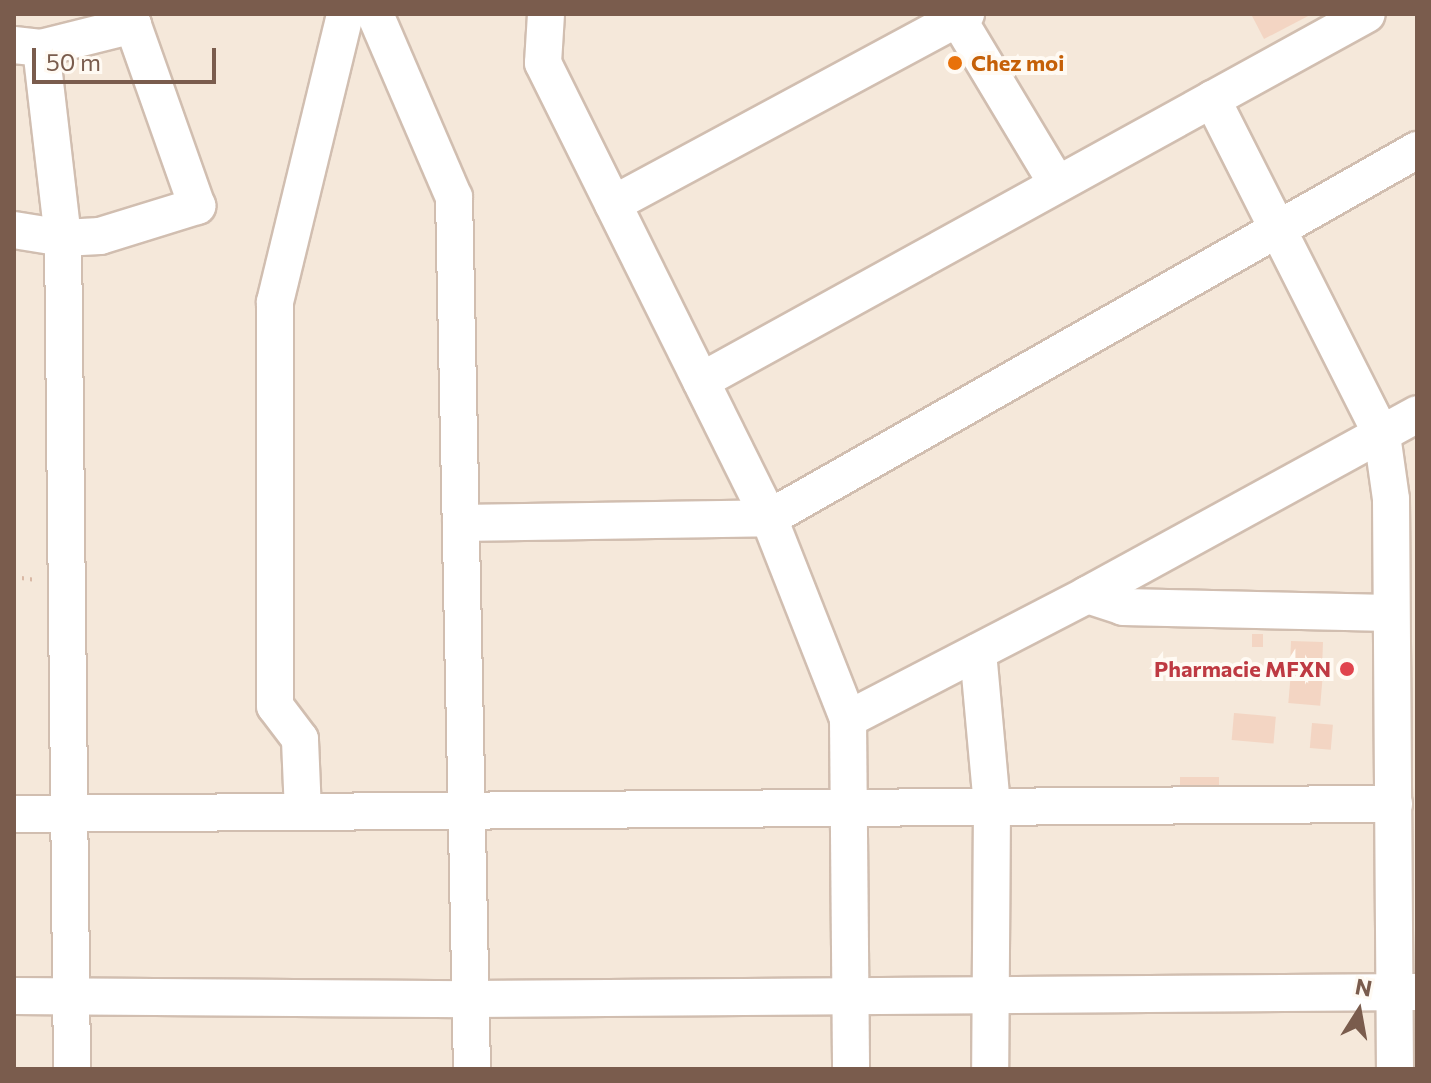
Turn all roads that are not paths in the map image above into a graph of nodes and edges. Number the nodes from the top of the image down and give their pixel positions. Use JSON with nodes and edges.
{"nodes":[{"id":1,"x":345,"y":14,"type":"edge"},
{"id":2,"x":375,"y":14,"type":"edge"},
{"id":3,"x":1367,"y":14,"type":"edge"},
{"id":4,"x":549,"y":15,"type":"edge"},
{"id":5,"x":959,"y":15,"type":"edge"},
{"id":6,"x":131,"y":19,"type":"edge"},
{"id":7,"x":28,"y":46,"type":"edge"},
{"id":8,"x":1212,"y":99,"type":"junction"},
{"id":9,"x":1417,"y":150,"type":"edge"},
{"id":10,"x":1057,"y":184,"type":"junction"},
{"id":11,"x":613,"y":204,"type":"junction"},
{"id":12,"x":1276,"y":225,"type":"junction"},
{"id":13,"x":14,"y":230,"type":"edge"},
{"id":14,"x":63,"y":238,"type":"junction"},
{"id":15,"x":701,"y":381,"type":"junction"},
{"id":16,"x":1417,"y":414,"type":"edge"},
{"id":17,"x":1382,"y":435,"type":"junction"},
{"id":18,"x":769,"y":518,"type":"junction"},
{"id":19,"x":461,"y":523,"type":"junction"},
{"id":20,"x":1087,"y":595,"type":"junction"},
{"id":21,"x":1390,"y":613,"type":"junction"},
{"id":22,"x":978,"y":652,"type":"junction"},
{"id":23,"x":848,"y":719,"type":"junction"},
{"id":24,"x":1405,"y":735,"type":"edge"},
{"id":25,"x":1394,"y":804,"type":"junction"},
{"id":26,"x":992,"y":807,"type":"junction"},
{"id":27,"x":849,"y":808,"type":"junction"},
{"id":28,"x":467,"y":811,"type":"junction"},
{"id":29,"x":303,"y":812,"type":"junction"},
{"id":30,"x":69,"y":813,"type":"junction"},
{"id":31,"x":14,"y":814,"type":"edge"},
{"id":32,"x":1406,"y":992,"type":"edge"},
{"id":33,"x":14,"y":996,"type":"edge"},
{"id":34,"x":71,"y":996,"type":"junction"},
{"id":35,"x":990,"y":996,"type":"junction"},
{"id":36,"x":850,"y":998,"type":"junction"},
{"id":37,"x":470,"y":999,"type":"junction"},
{"id":38,"x":72,"y":1069,"type":"edge"},
{"id":39,"x":472,"y":1069,"type":"edge"},
{"id":40,"x":851,"y":1069,"type":"edge"},
{"id":41,"x":990,"y":1069,"type":"edge"},
{"id":42,"x":1395,"y":1069,"type":"edge"}],
"edges":[{"from":1,"to":29,"type":"street"},
{"from":2,"to":19,"type":"street"},
{"from":3,"to":8,"type":"street"},
{"from":4,"to":11,"type":"street"},
{"from":5,"to":10,"type":"street"},
{"from":5,"to":11,"type":"street"},
{"from":6,"to":7,"type":"street"},
{"from":6,"to":14,"type":"street"},
{"from":7,"to":14,"type":"street"},
{"from":8,"to":10,"type":"street"},
{"from":8,"to":12,"type":"street"},
{"from":9,"to":12,"type":"street"},
{"from":10,"to":15,"type":"street"},
{"from":11,"to":15,"type":"street"},
{"from":12,"to":17,"type":"street"},
{"from":12,"to":18,"type":"street"},
{"from":13,"to":14,"type":"street"},
{"from":14,"to":30,"type":"street"},
{"from":15,"to":18,"type":"street"},
{"from":16,"to":17,"type":"street"},
{"from":17,"to":20,"type":"street"},
{"from":17,"to":21,"type":"street"},
{"from":18,"to":19,"type":"street"},
{"from":18,"to":23,"type":"street"},
{"from":19,"to":28,"type":"street"},
{"from":20,"to":21,"type":"street"},
{"from":20,"to":22,"type":"street"},
{"from":21,"to":24,"type":"street"},
{"from":22,"to":23,"type":"street"},
{"from":22,"to":26,"type":"street"},
{"from":23,"to":27,"type":"street"},
{"from":24,"to":25,"type":"street"},
{"from":25,"to":26,"type":"street"},
{"from":25,"to":32,"type":"street"},
{"from":26,"to":27,"type":"street"},
{"from":26,"to":35,"type":"street"},
{"from":27,"to":28,"type":"street"},
{"from":27,"to":36,"type":"street"},
{"from":28,"to":29,"type":"street"},
{"from":28,"to":37,"type":"street"},
{"from":29,"to":30,"type":"street"},
{"from":30,"to":31,"type":"street"},
{"from":30,"to":34,"type":"street"},
{"from":32,"to":35,"type":"street"},
{"from":32,"to":42,"type":"street"},
{"from":33,"to":34,"type":"street"},
{"from":34,"to":37,"type":"street"},
{"from":34,"to":38,"type":"street"},
{"from":35,"to":36,"type":"street"},
{"from":35,"to":41,"type":"street"},
{"from":36,"to":37,"type":"street"},
{"from":36,"to":40,"type":"street"},
{"from":37,"to":39,"type":"street"}]}
